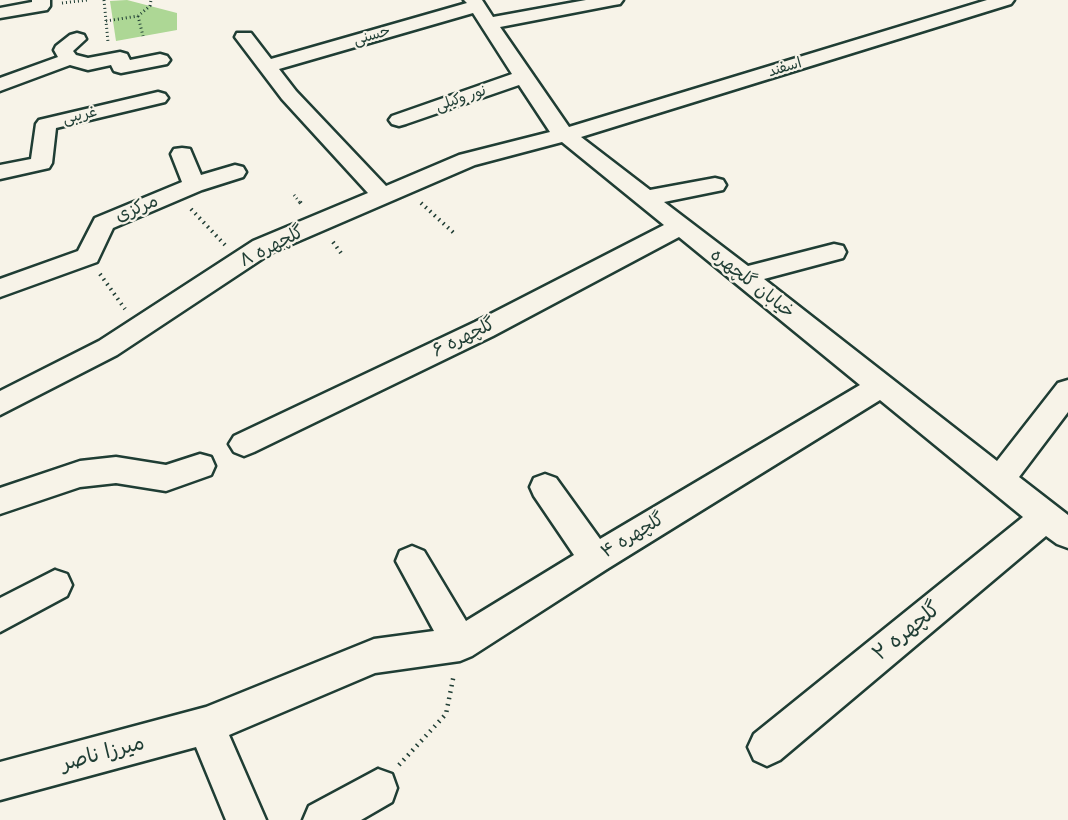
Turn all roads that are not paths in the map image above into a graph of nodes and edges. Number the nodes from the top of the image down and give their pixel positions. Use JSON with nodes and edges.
{"nodes":[{"id":1,"x":42,"y":0,"type":"edge"},
{"id":2,"x":614,"y":0,"type":"edge"},
{"id":3,"x":1005,"y":0,"type":"edge"},
{"id":4,"x":479,"y":10,"type":"edge"},
{"id":5,"x":0,"y":13,"type":"edge"},
{"id":6,"x":244,"y":37,"type":"dead end"},
{"id":7,"x":77,"y":39,"type":"dead end"},
{"id":8,"x":69,"y":59,"type":"junction"},
{"id":9,"x":160,"y":60,"type":"dead end"},
{"id":10,"x":267,"y":66,"type":"junction"},
{"id":11,"x":523,"y":78,"type":"junction"},
{"id":12,"x":0,"y":85,"type":"edge"},
{"id":13,"x":158,"y":98,"type":"dead end"},
{"id":14,"x":399,"y":120,"type":"dead end"},
{"id":15,"x":565,"y":135,"type":"junction"},
{"id":16,"x":182,"y":154,"type":"dead end"},
{"id":17,"x":0,"y":172,"type":"edge"},
{"id":18,"x":235,"y":172,"type":"dead end"},
{"id":19,"x":715,"y":185,"type":"dead end"},
{"id":20,"x":185,"y":189,"type":"junction"},
{"id":21,"x":393,"y":191,"type":"junction"},
{"id":22,"x":645,"y":198,"type":"junction"},
{"id":23,"x":680,"y":226,"type":"junction"},
{"id":24,"x":834,"y":252,"type":"dead end"},
{"id":25,"x":743,"y":276,"type":"junction"},
{"id":26,"x":0,"y":288,"type":"edge"},
{"id":27,"x":881,"y":386,"type":"junction"},
{"id":28,"x":1068,"y":391,"type":"edge"},
{"id":29,"x":0,"y":404,"type":"edge"},
{"id":30,"x":244,"y":444,"type":"dead end"},
{"id":31,"x":200,"y":466,"type":"dead end"},
{"id":32,"x":1000,"y":480,"type":"junction"},
{"id":33,"x":545,"y":487,"type":"dead end"},
{"id":34,"x":0,"y":501,"type":"edge"},
{"id":35,"x":1057,"y":526,"type":"edge"},
{"id":36,"x":595,"y":559,"type":"junction"},
{"id":37,"x":412,"y":561,"type":"dead end"},
{"id":38,"x":55,"y":585,"type":"dead end"},
{"id":39,"x":0,"y":616,"type":"edge"},
{"id":40,"x":460,"y":644,"type":"junction"},
{"id":41,"x":374,"y":656,"type":"joint"},
{"id":42,"x":206,"y":726,"type":"junction"},
{"id":43,"x":767,"y":747,"type":"dead end"},
{"id":44,"x":0,"y":781,"type":"edge"},
{"id":45,"x":378,"y":788,"type":"road end"},
{"id":46,"x":246,"y":820,"type":"edge"},
{"id":47,"x":323,"y":820,"type":"edge"}],
"edges":[{"from":1,"to":5,"type":"street"},
{"from":2,"to":4,"type":"street","name":"حسنی"},
{"from":3,"to":15,"type":"street","name":"اسفند"},
{"from":4,"to":10,"type":"street","name":"حسنی"},
{"from":4,"to":11,"type":"street","name":"خیابان گلچهره"},
{"from":6,"to":10,"type":"street"},
{"from":7,"to":8,"type":"street"},
{"from":8,"to":9,"type":"street"},
{"from":8,"to":12,"type":"street"},
{"from":10,"to":21,"type":"street"},
{"from":11,"to":14,"type":"street","name":"نور وکیلی"},
{"from":11,"to":15,"type":"street","name":"خیابان گلچهره"},
{"from":13,"to":17,"type":"street","name":"غریبی"},
{"from":15,"to":21,"type":"street","name":"گلچهره ۸"},
{"from":15,"to":22,"type":"street","name":"خیابان گلچهره"},
{"from":16,"to":20,"type":"street"},
{"from":18,"to":20,"type":"street","name":"مرکزی"},
{"from":19,"to":22,"type":"street"},
{"from":20,"to":26,"type":"street","name":"مرکزی"},
{"from":21,"to":29,"type":"street","name":"گلچهره ۸"},
{"from":22,"to":23,"type":"street","name":"خیابان گلچهره"},
{"from":23,"to":25,"type":"street","name":"خیابان گلچهره"},
{"from":23,"to":30,"type":"street","name":"گلچهره ۶"},
{"from":24,"to":25,"type":"street"},
{"from":25,"to":27,"type":"street","name":"خیابان گلچهره"},
{"from":27,"to":32,"type":"street","name":"خیابان گلچهره"},
{"from":27,"to":36,"type":"street","name":"گلچهره ۴"},
{"from":28,"to":32,"type":"street"},
{"from":31,"to":34,"type":"street"},
{"from":32,"to":35,"type":"street","name":"خیابان گلچهره"},
{"from":33,"to":36,"type":"street"},
{"from":35,"to":43,"type":"street","name":"گلچهره ۲"},
{"from":36,"to":40,"type":"street","name":"گلچهره ۴"},
{"from":37,"to":40,"type":"street"},
{"from":38,"to":39,"type":"street"},
{"from":40,"to":41,"type":"street","name":"گلچهره ۴"},
{"from":41,"to":42,"type":"street","name":"میرزا ناصر"},
{"from":42,"to":44,"type":"street","name":"میرزا ناصر"},
{"from":42,"to":46,"type":"street"},
{"from":45,"to":47,"type":"street"}]}
